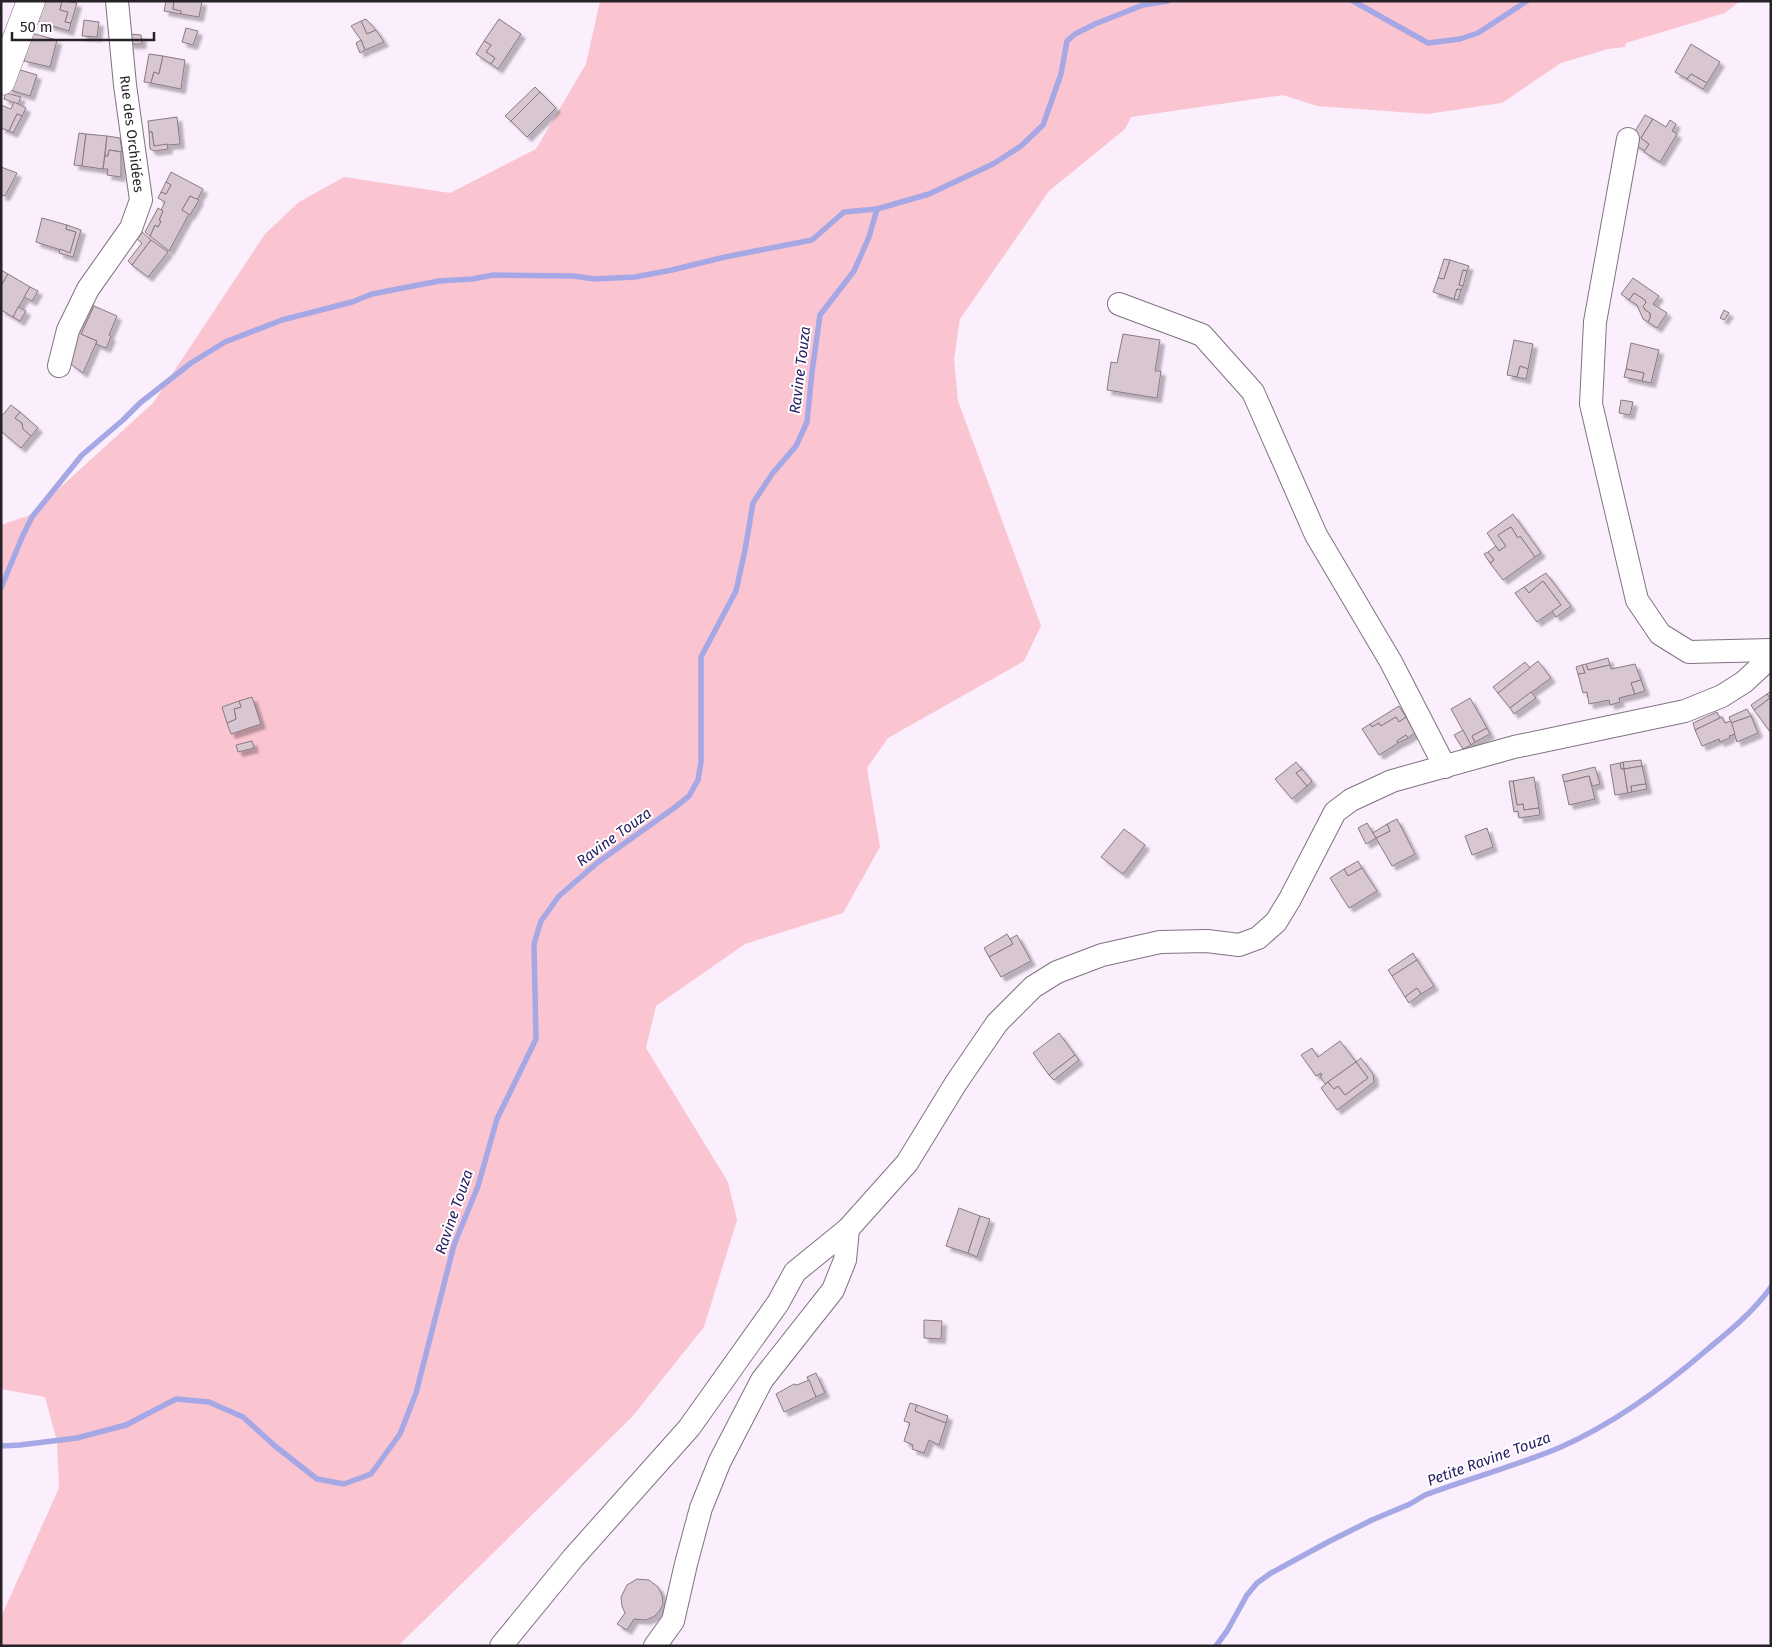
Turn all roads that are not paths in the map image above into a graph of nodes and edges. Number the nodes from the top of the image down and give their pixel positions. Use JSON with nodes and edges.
{"nodes":[{"id":1,"x":31,"y":1,"type":"edge"},
{"id":2,"x":117,"y":1,"type":"edge"},
{"id":3,"x":1,"y":81,"type":"edge"},
{"id":4,"x":1628,"y":139,"type":"dead end"},
{"id":5,"x":1119,"y":304,"type":"dead end"},
{"id":6,"x":59,"y":366,"type":"dead end"},
{"id":7,"x":1771,"y":650,"type":"edge"},
{"id":8,"x":1771,"y":658,"type":"edge"},
{"id":9,"x":1444,"y":766,"type":"junction"},
{"id":10,"x":848,"y":1229,"type":"junction"},
{"id":11,"x":501,"y":1646,"type":"edge"},
{"id":12,"x":654,"y":1646,"type":"edge"}],
"edges":[{"from":1,"to":3,"type":"street"},
{"from":2,"to":6,"type":"street","name":"Rue des Orchidées"},
{"from":4,"to":7,"type":"street"},
{"from":5,"to":9,"type":"street"},
{"from":8,"to":9,"type":"street"},
{"from":9,"to":10,"type":"street"},
{"from":10,"to":11,"type":"street"},
{"from":10,"to":12,"type":"street"}]}
